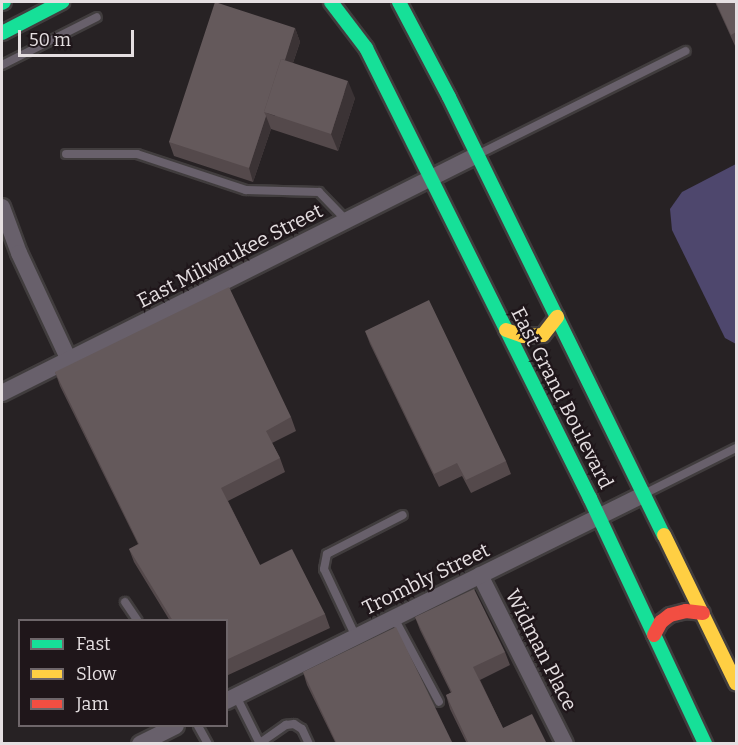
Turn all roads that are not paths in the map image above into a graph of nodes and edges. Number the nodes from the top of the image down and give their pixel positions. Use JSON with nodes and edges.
{"nodes":[{"id":1,"x":62,"y":2,"type":"edge"},
{"id":2,"x":330,"y":2,"type":"edge"},
{"id":3,"x":402,"y":7,"type":"edge"},
{"id":4,"x":97,"y":17,"type":"dead end"},
{"id":5,"x":2,"y":33,"type":"edge"},
{"id":6,"x":686,"y":51,"type":"dead end"},
{"id":7,"x":2,"y":65,"type":"edge"},
{"id":8,"x":66,"y":154,"type":"dead end"},
{"id":9,"x":477,"y":155,"type":"junction"},
{"id":10,"x":431,"y":179,"type":"junction"},
{"id":11,"x":2,"y":207,"type":"edge"},
{"id":12,"x":347,"y":221,"type":"junction"},
{"id":13,"x":557,"y":317,"type":"junction"},
{"id":14,"x":506,"y":330,"type":"junction"},
{"id":15,"x":69,"y":360,"type":"junction"},
{"id":16,"x":2,"y":393,"type":"edge"},
{"id":17,"x":736,"y":448,"type":"edge"},
{"id":18,"x":644,"y":494,"type":"junction"},
{"id":19,"x":403,"y":515,"type":"dead end"},
{"id":20,"x":598,"y":517,"type":"junction"},
{"id":21,"x":480,"y":575,"type":"junction"},
{"id":22,"x":125,"y":602,"type":"dead end"},
{"id":23,"x":703,"y":614,"type":"junction"},
{"id":24,"x":394,"y":618,"type":"junction"},
{"id":25,"x":135,"y":619,"type":"edge"},
{"id":26,"x":654,"y":634,"type":"junction"},
{"id":27,"x":356,"y":637,"type":"junction"},
{"id":28,"x":736,"y":683,"type":"edge"},
{"id":29,"x":231,"y":699,"type":"edge"},
{"id":30,"x":439,"y":702,"type":"dead end"},
{"id":31,"x":174,"y":727,"type":"edge"},
{"id":32,"x":199,"y":727,"type":"edge"},
{"id":33,"x":260,"y":743,"type":"edge"},
{"id":34,"x":140,"y":744,"type":"edge"},
{"id":35,"x":208,"y":744,"type":"edge"},
{"id":36,"x":309,"y":744,"type":"edge"},
{"id":37,"x":565,"y":744,"type":"edge"},
{"id":38,"x":705,"y":744,"type":"edge"}],
"edges":[{"from":1,"to":5,"type":"main road"},
{"from":2,"to":10,"type":"main road","name":"East Grand Boulevard"},
{"from":3,"to":9,"type":"main road","name":"East Grand Boulevard"},
{"from":4,"to":7,"type":"lane"},
{"from":6,"to":9,"type":"lane"},
{"from":8,"to":12,"type":"lane"},
{"from":9,"to":10,"type":"street","name":"East Milwaukee Street"},
{"from":9,"to":13,"type":"main road","name":"East Grand Boulevard"},
{"from":10,"to":12,"type":"street","name":"East Milwaukee Street"},
{"from":10,"to":14,"type":"main road","name":"East Grand Boulevard"},
{"from":11,"to":15,"type":"street"},
{"from":12,"to":15,"type":"street","name":"East Milwaukee Street"},
{"from":13,"to":14,"type":"main road"},
{"from":13,"to":18,"type":"main road","name":"East Grand Boulevard"},
{"from":14,"to":20,"type":"main road","name":"East Grand Boulevard"},
{"from":15,"to":16,"type":"street","name":"East Milwaukee Street"},
{"from":17,"to":18,"type":"lane"},
{"from":18,"to":20,"type":"street","name":"Trombly Street"},
{"from":18,"to":23,"type":"main road","name":"East Grand Boulevard"},
{"from":19,"to":27,"type":"lane"},
{"from":20,"to":21,"type":"street","name":"Trombly Street"},
{"from":20,"to":26,"type":"main road","name":"East Grand Boulevard"},
{"from":21,"to":24,"type":"street","name":"Trombly Street"},
{"from":21,"to":37,"type":"street","name":"Widman Place"},
{"from":22,"to":25,"type":"lane"},
{"from":23,"to":26,"type":"main road"},
{"from":23,"to":28,"type":"main road","name":"East Grand Boulevard"},
{"from":24,"to":27,"type":"street","name":"Trombly Street"},
{"from":24,"to":30,"type":"lane"},
{"from":26,"to":38,"type":"main road","name":"East Grand Boulevard"},
{"from":27,"to":29,"type":"street","name":"Trombly Street"},
{"from":29,"to":33,"type":"lane"},
{"from":31,"to":34,"type":"street"},
{"from":32,"to":35,"type":"lane"},
{"from":33,"to":36,"type":"lane"}]}
